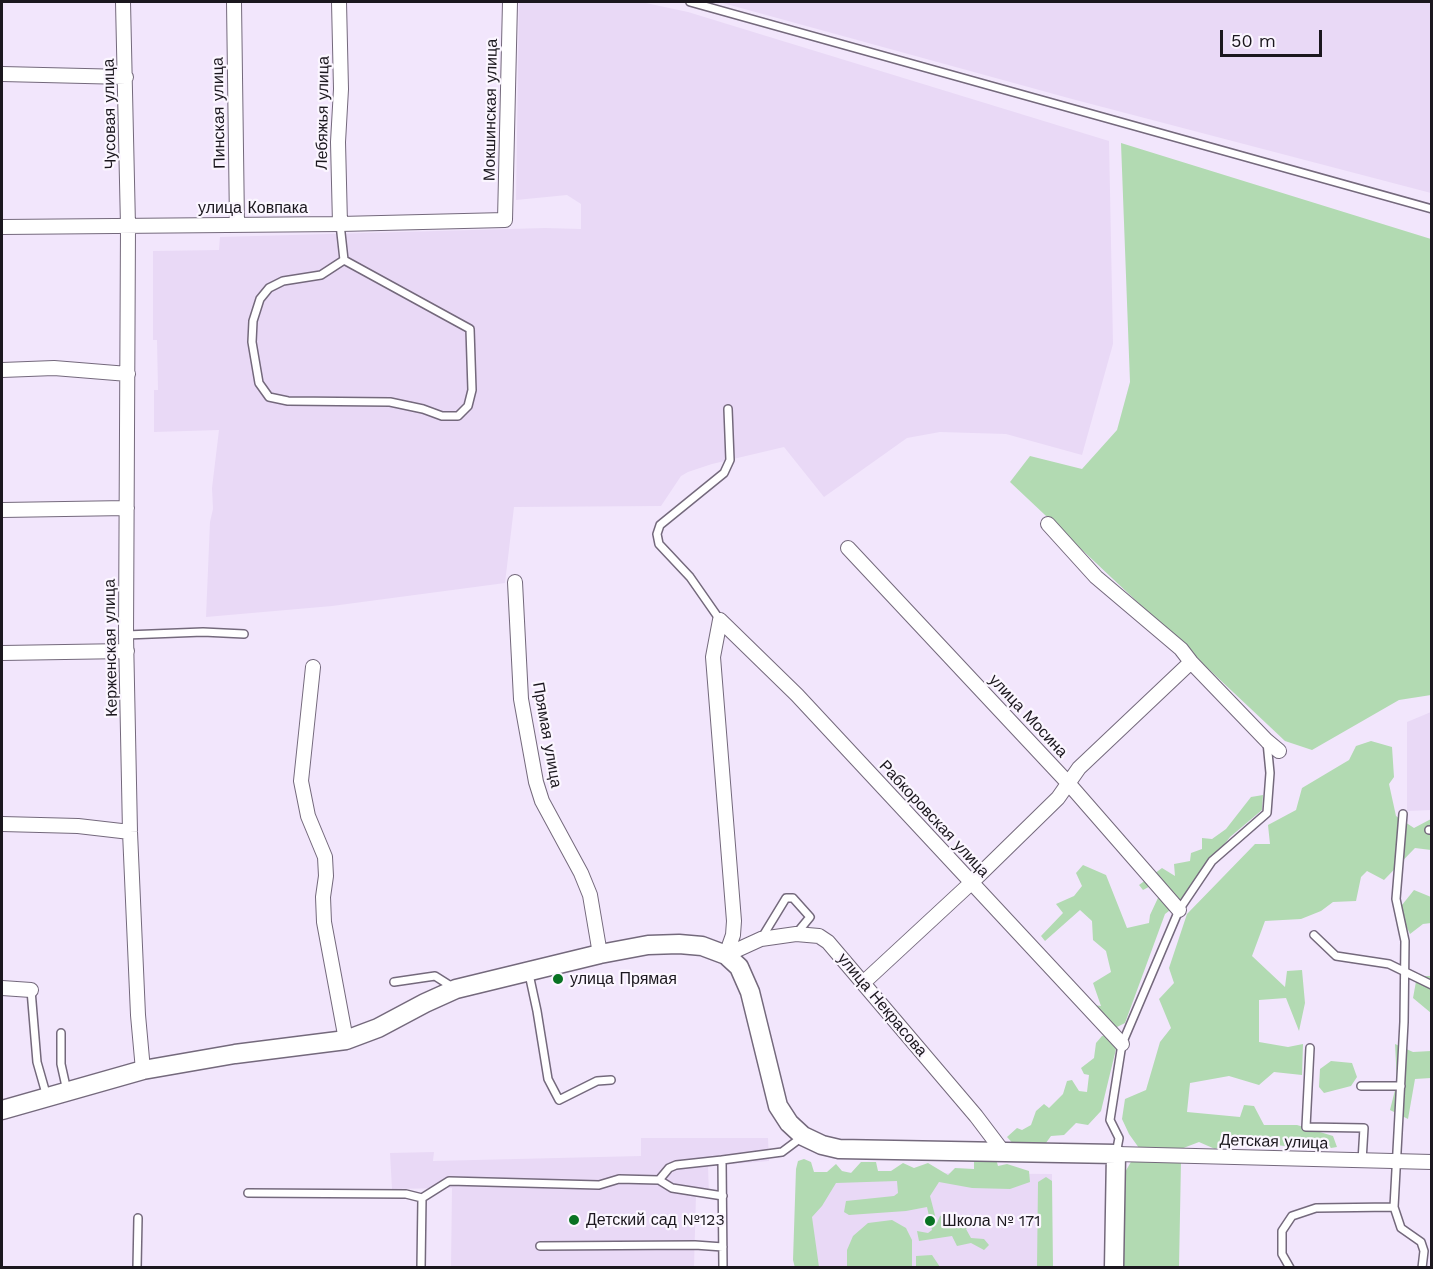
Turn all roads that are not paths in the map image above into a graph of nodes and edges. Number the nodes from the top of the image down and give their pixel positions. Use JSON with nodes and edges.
{"nodes":[{"id":1,"x":123,"y":2,"type":"edge"},
{"id":2,"x":234,"y":2,"type":"edge"},
{"id":3,"x":339,"y":2,"type":"edge"},
{"id":4,"x":510,"y":2,"type":"edge"},
{"id":5,"x":690,"y":2,"type":"edge"},
{"id":6,"x":2,"y":74,"type":"edge"},
{"id":7,"x":126,"y":77,"type":"junction"},
{"id":8,"x":1431,"y":210,"type":"edge"},
{"id":9,"x":505,"y":220,"type":"joint"},
{"id":10,"x":340,"y":224,"type":"junction"},
{"id":11,"x":237,"y":225,"type":"junction"},
{"id":12,"x":128,"y":226,"type":"junction"},
{"id":13,"x":2,"y":227,"type":"edge"},
{"id":14,"x":344,"y":260,"type":"junction"},
{"id":15,"x":2,"y":369,"type":"edge"},
{"id":16,"x":128,"y":375,"type":"junction"},
{"id":17,"x":729,"y":409,"type":"dead end"},
{"id":18,"x":127,"y":508,"type":"junction"},
{"id":19,"x":2,"y":510,"type":"edge"},
{"id":20,"x":1048,"y":524,"type":"dead end"},
{"id":21,"x":848,"y":548,"type":"dead end"},
{"id":22,"x":515,"y":582,"type":"dead end"},
{"id":23,"x":720,"y":620,"type":"junction"},
{"id":24,"x":244,"y":634,"type":"dead end"},
{"id":25,"x":126,"y":635,"type":"junction"},
{"id":26,"x":127,"y":651,"type":"junction"},
{"id":27,"x":2,"y":653,"type":"edge"},
{"id":28,"x":1191,"y":662,"type":"junction"},
{"id":29,"x":313,"y":667,"type":"dead end"},
{"id":30,"x":1267,"y":741,"type":"junction"},
{"id":31,"x":1279,"y":751,"type":"dead end"},
{"id":32,"x":1068,"y":784,"type":"junction"},
{"id":33,"x":1403,"y":814,"type":"dead end"},
{"id":34,"x":2,"y":824,"type":"edge"},
{"id":35,"x":130,"y":832,"type":"junction"},
{"id":36,"x":971,"y":883,"type":"junction"},
{"id":37,"x":1179,"y":910,"type":"junction"},
{"id":38,"x":796,"y":934,"type":"junction"},
{"id":39,"x":1314,"y":935,"type":"dead end"},
{"id":40,"x":761,"y":939,"type":"junction"},
{"id":41,"x":600,"y":954,"type":"junction"},
{"id":42,"x":726,"y":955,"type":"junction"},
{"id":43,"x":528,"y":971,"type":"junction"},
{"id":44,"x":1405,"y":972,"type":"junction"},
{"id":45,"x":394,"y":982,"type":"dead end"},
{"id":46,"x":863,"y":983,"type":"junction"},
{"id":47,"x":1431,"y":985,"type":"edge"},
{"id":48,"x":2,"y":988,"type":"edge"},
{"id":49,"x":456,"y":989,"type":"junction"},
{"id":50,"x":31,"y":990,"type":"joint"},
{"id":51,"x":61,"y":1033,"type":"dead end"},
{"id":52,"x":346,"y":1040,"type":"junction"},
{"id":53,"x":1122,"y":1044,"type":"junction"},
{"id":54,"x":1310,"y":1048,"type":"dead end"},
{"id":55,"x":143,"y":1070,"type":"junction"},
{"id":56,"x":611,"y":1080,"type":"dead end"},
{"id":57,"x":1361,"y":1086,"type":"dead end"},
{"id":58,"x":1401,"y":1086,"type":"junction"},
{"id":59,"x":67,"y":1091,"type":"junction"},
{"id":60,"x":46,"y":1097,"type":"junction"},
{"id":61,"x":2,"y":1110,"type":"edge"},
{"id":62,"x":803,"y":1136,"type":"junction"},
{"id":63,"x":1004,"y":1153,"type":"junction"},
{"id":64,"x":1116,"y":1154,"type":"junction"},
{"id":65,"x":722,"y":1160,"type":"junction"},
{"id":66,"x":1362,"y":1161,"type":"junction"},
{"id":67,"x":1397,"y":1161,"type":"junction"},
{"id":68,"x":1431,"y":1162,"type":"edge"},
{"id":69,"x":659,"y":1180,"type":"junction"},
{"id":70,"x":248,"y":1193,"type":"dead end"},
{"id":71,"x":723,"y":1196,"type":"junction"},
{"id":72,"x":422,"y":1198,"type":"junction"},
{"id":73,"x":1394,"y":1208,"type":"junction"},
{"id":74,"x":138,"y":1218,"type":"dead end"},
{"id":75,"x":540,"y":1246,"type":"dead end"},
{"id":76,"x":723,"y":1247,"type":"junction"},
{"id":77,"x":137,"y":1268,"type":"edge"},
{"id":78,"x":422,"y":1268,"type":"edge"},
{"id":79,"x":723,"y":1268,"type":"edge"},
{"id":80,"x":1114,"y":1268,"type":"edge"},
{"id":81,"x":1290,"y":1268,"type":"edge"},
{"id":82,"x":1422,"y":1268,"type":"edge"}],
"edges":[{"from":1,"to":7,"type":"street","name":"Чусовая улица"},
{"from":2,"to":11,"type":"street","name":"Пинская улица"},
{"from":3,"to":10,"type":"street","name":"Лебяжья улица"},
{"from":4,"to":9,"type":"street","name":"Мокшинская улица"},
{"from":5,"to":8,"type":"lane"},
{"from":6,"to":7,"type":"street"},
{"from":7,"to":12,"type":"street","name":"Чусовая улица"},
{"from":9,"to":10,"type":"street","name":"улица Ковпака"},
{"from":10,"to":11,"type":"street","name":"улица Ковпака"},
{"from":10,"to":14,"type":"lane"},
{"from":11,"to":12,"type":"street","name":"улица Ковпака"},
{"from":12,"to":13,"type":"street","name":"улица Ковпака"},
{"from":12,"to":16,"type":"street","name":"Керженская улица"},
{"from":14,"to":14,"type":"lane"},
{"from":15,"to":16,"type":"street"},
{"from":16,"to":18,"type":"street","name":"Керженская улица"},
{"from":17,"to":23,"type":"lane"},
{"from":18,"to":19,"type":"street"},
{"from":18,"to":25,"type":"street","name":"Керженская улица"},
{"from":20,"to":28,"type":"street"},
{"from":21,"to":32,"type":"street","name":"улица Мосина"},
{"from":22,"to":41,"type":"street","name":"Прямая улица"},
{"from":23,"to":36,"type":"street","name":"Рабкоровская улица"},
{"from":23,"to":42,"type":"street"},
{"from":24,"to":25,"type":"lane"},
{"from":25,"to":26,"type":"street","name":"Керженская улица"},
{"from":26,"to":27,"type":"street"},
{"from":26,"to":35,"type":"street","name":"Керженская улица"},
{"from":28,"to":30,"type":"street"},
{"from":28,"to":32,"type":"street"},
{"from":29,"to":52,"type":"street"},
{"from":30,"to":31,"type":"street"},
{"from":30,"to":37,"type":"lane"},
{"from":32,"to":36,"type":"street"},
{"from":32,"to":37,"type":"street","name":"улица Мосина"},
{"from":33,"to":44,"type":"lane"},
{"from":34,"to":35,"type":"street"},
{"from":35,"to":55,"type":"street","name":"Керженская улица"},
{"from":36,"to":46,"type":"street"},
{"from":36,"to":53,"type":"street","name":"Рабкоровская улица"},
{"from":37,"to":53,"type":"lane"},
{"from":38,"to":40,"type":"street","name":"улица Некрасова"},
{"from":38,"to":40,"type":"lane"},
{"from":38,"to":46,"type":"street","name":"улица Некрасова"},
{"from":39,"to":44,"type":"lane"},
{"from":40,"to":42,"type":"street","name":"улица Некрасова"},
{"from":41,"to":42,"type":"street"},
{"from":41,"to":43,"type":"street"},
{"from":42,"to":62,"type":"street"},
{"from":43,"to":49,"type":"street"},
{"from":43,"to":56,"type":"lane"},
{"from":44,"to":47,"type":"lane"},
{"from":44,"to":58,"type":"lane"},
{"from":45,"to":49,"type":"lane"},
{"from":46,"to":63,"type":"street","name":"улица Некрасова"},
{"from":48,"to":50,"type":"street"},
{"from":49,"to":52,"type":"street"},
{"from":50,"to":60,"type":"lane"},
{"from":51,"to":59,"type":"lane"},
{"from":52,"to":55,"type":"street"},
{"from":53,"to":64,"type":"lane"},
{"from":54,"to":66,"type":"lane"},
{"from":55,"to":59,"type":"street"},
{"from":57,"to":58,"type":"lane"},
{"from":58,"to":67,"type":"lane"},
{"from":59,"to":60,"type":"street"},
{"from":60,"to":61,"type":"street"},
{"from":62,"to":63,"type":"street"},
{"from":62,"to":65,"type":"lane"},
{"from":63,"to":64,"type":"street"},
{"from":64,"to":66,"type":"street","name":"Детская улица"},
{"from":64,"to":80,"type":"street"},
{"from":65,"to":69,"type":"lane"},
{"from":65,"to":71,"type":"lane"},
{"from":66,"to":67,"type":"street","name":"Детская улица"},
{"from":67,"to":68,"type":"street","name":"Детская улица"},
{"from":67,"to":73,"type":"lane"},
{"from":69,"to":71,"type":"lane"},
{"from":69,"to":72,"type":"lane"},
{"from":70,"to":72,"type":"lane"},
{"from":71,"to":76,"type":"lane"},
{"from":72,"to":78,"type":"lane"},
{"from":73,"to":81,"type":"lane"},
{"from":73,"to":82,"type":"lane"},
{"from":74,"to":77,"type":"lane"},
{"from":75,"to":76,"type":"lane"},
{"from":76,"to":79,"type":"lane"}]}
